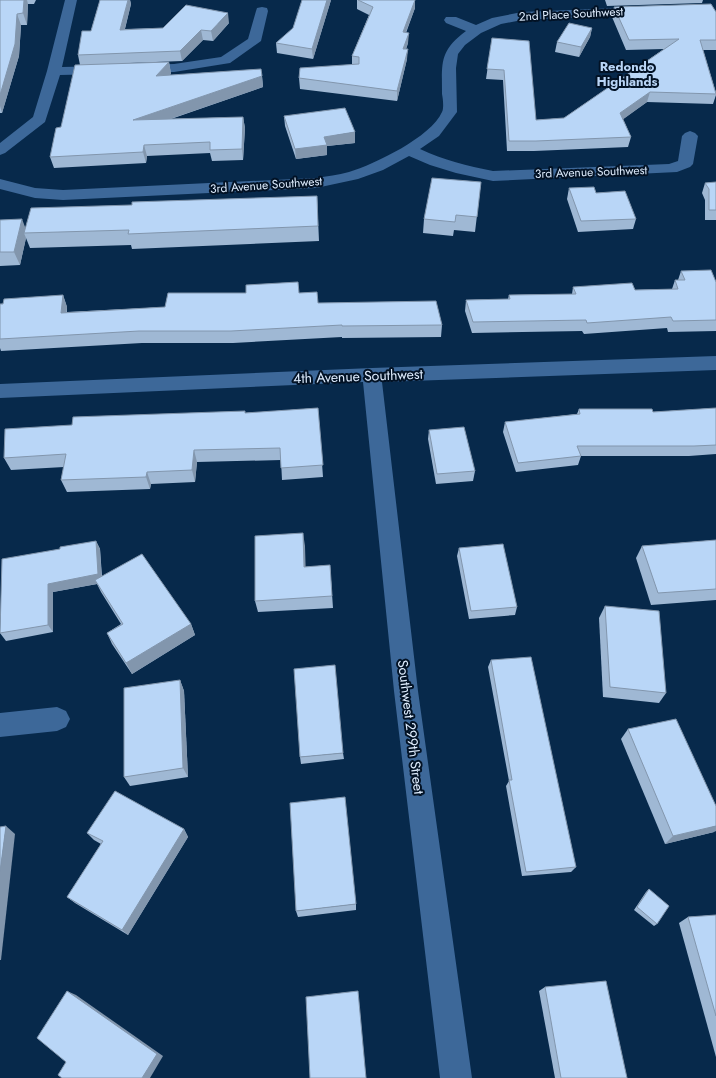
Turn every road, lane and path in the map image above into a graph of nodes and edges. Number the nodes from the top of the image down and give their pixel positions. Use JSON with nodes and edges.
{"nodes":[{"id":1,"x":71,"y":0,"type":"edge"},
{"id":2,"x":654,"y":10,"type":"edge"},
{"id":3,"x":262,"y":11,"type":"dead end"},
{"id":4,"x":451,"y":20,"type":"dead end"},
{"id":5,"x":476,"y":30,"type":"junction"},
{"id":6,"x":54,"y":71,"type":"junction"},
{"id":7,"x":690,"y":136,"type":"dead end"},
{"id":8,"x":0,"y":150,"type":"edge"},
{"id":9,"x":409,"y":150,"type":"junction"},
{"id":10,"x":0,"y":184,"type":"edge"},
{"id":11,"x":716,"y":363,"type":"edge"},
{"id":12,"x":372,"y":375,"type":"junction"},
{"id":13,"x":0,"y":391,"type":"edge"},
{"id":14,"x":57,"y":719,"type":"dead end"},
{"id":15,"x":0,"y":725,"type":"edge"},
{"id":16,"x":456,"y":1078,"type":"edge"}],
"edges":[{"from":1,"to":6,"type":"street"},
{"from":2,"to":5,"type":"street","name":"2nd Place Southwest"},
{"from":3,"to":6,"type":"street"},
{"from":4,"to":5,"type":"street"},
{"from":5,"to":9,"type":"street","name":"2nd Place Southwest"},
{"from":6,"to":8,"type":"street"},
{"from":7,"to":9,"type":"street","name":"3rd Avenue Southwest"},
{"from":9,"to":10,"type":"street","name":"3rd Avenue Southwest"},
{"from":11,"to":12,"type":"street","name":"4th Avenue Southwest"},
{"from":12,"to":13,"type":"street","name":"4th Avenue Southwest"},
{"from":12,"to":16,"type":"street","name":"Southwest 299th Street"},
{"from":14,"to":15,"type":"street"}]}
